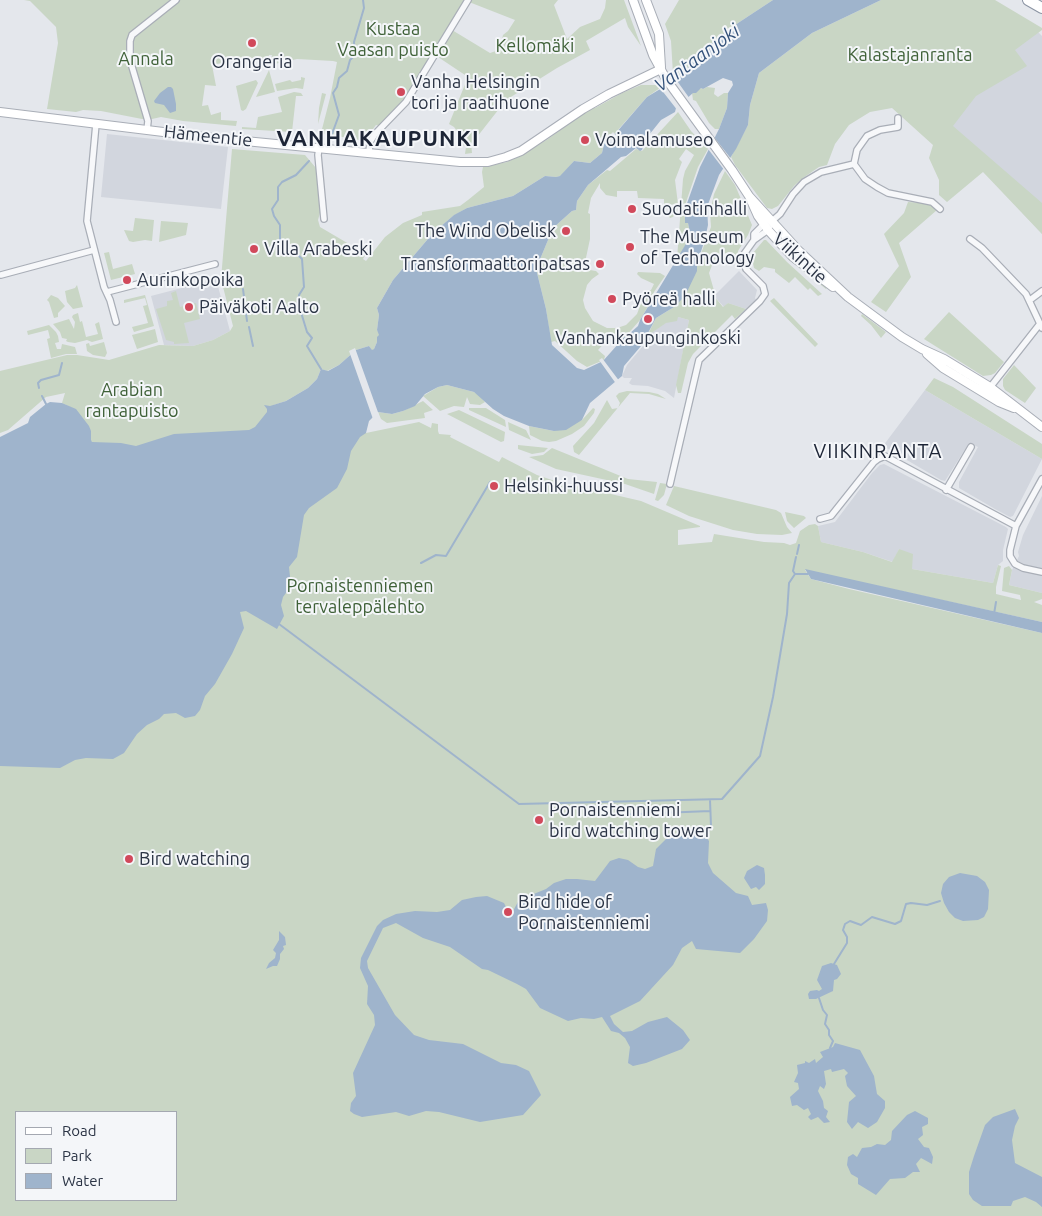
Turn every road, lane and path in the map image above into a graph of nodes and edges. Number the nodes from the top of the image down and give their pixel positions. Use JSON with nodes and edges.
{"nodes":[{"id":1,"x":176,"y":0,"type":"edge"},
{"id":2,"x":468,"y":0,"type":"edge"},
{"id":3,"x":633,"y":0,"type":"edge"},
{"id":4,"x":646,"y":0,"type":"edge"},
{"id":5,"x":1028,"y":0,"type":"edge"},
{"id":6,"x":1042,"y":8,"type":"edge"},
{"id":7,"x":662,"y":69,"type":"junction"},
{"id":8,"x":0,"y":112,"type":"edge"},
{"id":9,"x":898,"y":118,"type":"dead end"},
{"id":10,"x":96,"y":124,"type":"junction"},
{"id":11,"x":147,"y":130,"type":"junction"},
{"id":12,"x":319,"y":148,"type":"junction"},
{"id":13,"x":369,"y":152,"type":"junction"},
{"id":14,"x":854,"y":164,"type":"junction"},
{"id":15,"x":940,"y":209,"type":"dead end"},
{"id":16,"x":324,"y":218,"type":"dead end"},
{"id":17,"x":768,"y":225,"type":"junction"},
{"id":18,"x":970,"y":239,"type":"dead end"},
{"id":19,"x":94,"y":250,"type":"junction"},
{"id":20,"x":215,"y":264,"type":"dead end"},
{"id":21,"x":1,"y":275,"type":"edge"},
{"id":22,"x":1042,"y":291,"type":"edge"},
{"id":23,"x":106,"y":292,"type":"junction"},
{"id":24,"x":1030,"y":300,"type":"junction"},
{"id":25,"x":116,"y":322,"type":"dead end"},
{"id":26,"x":1041,"y":326,"type":"edge"},
{"id":27,"x":988,"y":390,"type":"junction"},
{"id":28,"x":1042,"y":427,"type":"edge"},
{"id":29,"x":971,"y":447,"type":"dead end"},
{"id":30,"x":1042,"y":479,"type":"edge"},
{"id":31,"x":670,"y":484,"type":"dead end"},
{"id":32,"x":946,"y":490,"type":"junction"},
{"id":33,"x":820,"y":519,"type":"dead end"},
{"id":34,"x":1016,"y":526,"type":"junction"},
{"id":35,"x":1042,"y":572,"type":"edge"}],
"edges":[{"from":1,"to":11,"type":"street"},
{"from":2,"to":13,"type":"street"},
{"from":3,"to":7,"type":"main road","name":"Viikintie"},
{"from":4,"to":7,"type":"main road"},
{"from":5,"to":6,"type":"highway"},
{"from":7,"to":13,"type":"main road","name":"Hämeentie"},
{"from":7,"to":17,"type":"main road","name":"Viikintie"},
{"from":8,"to":10,"type":"main road","name":"Hämeentie"},
{"from":9,"to":14,"type":"street"},
{"from":10,"to":11,"type":"main road","name":"Hämeentie"},
{"from":10,"to":19,"type":"street"},
{"from":11,"to":12,"type":"main road","name":"Hämeentie"},
{"from":12,"to":13,"type":"main road","name":"Hämeentie"},
{"from":12,"to":16,"type":"street"},
{"from":14,"to":15,"type":"street"},
{"from":14,"to":17,"type":"street"},
{"from":17,"to":27,"type":"main road","name":"Viikintie"},
{"from":17,"to":31,"type":"street"},
{"from":18,"to":24,"type":"street"},
{"from":19,"to":21,"type":"street"},
{"from":19,"to":23,"type":"street"},
{"from":20,"to":23,"type":"street"},
{"from":22,"to":24,"type":"street"},
{"from":23,"to":25,"type":"street"},
{"from":24,"to":26,"type":"street"},
{"from":26,"to":27,"type":"street"},
{"from":27,"to":28,"type":"main road","name":"Viikintie"},
{"from":29,"to":32,"type":"street"},
{"from":30,"to":34,"type":"street"},
{"from":32,"to":33,"type":"street"},
{"from":32,"to":34,"type":"street"},
{"from":34,"to":35,"type":"street"}]}
